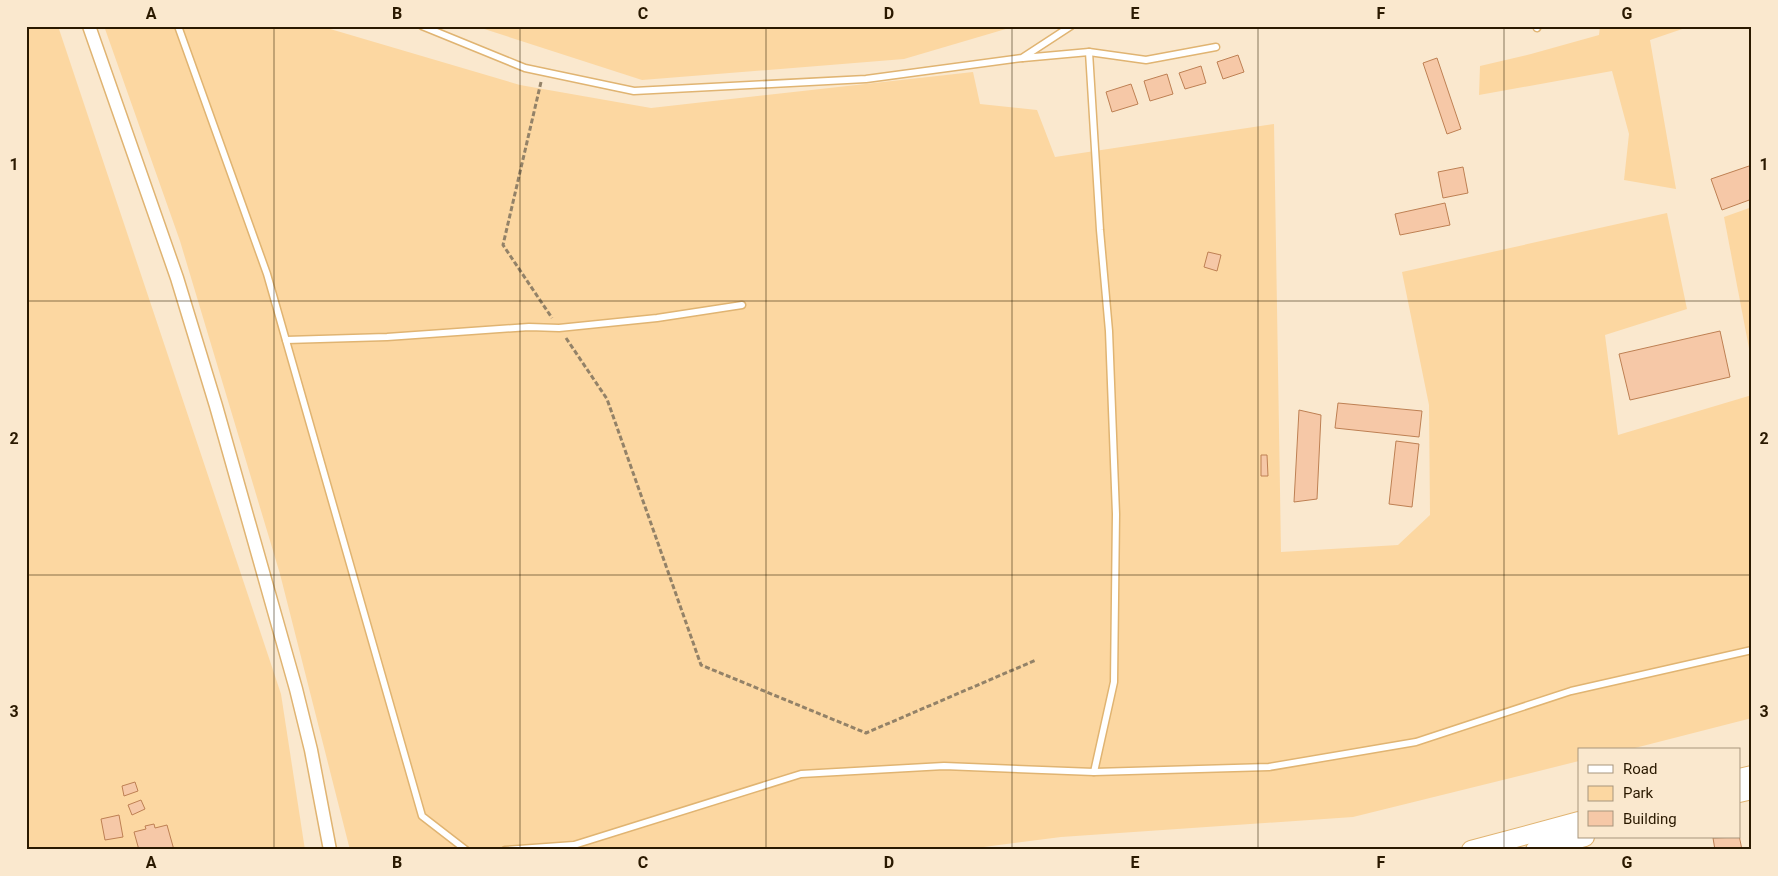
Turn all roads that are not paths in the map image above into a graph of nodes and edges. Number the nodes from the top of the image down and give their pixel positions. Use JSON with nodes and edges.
{"nodes":[{"id":1,"x":90,"y":26,"type":"edge"},
{"id":2,"x":178,"y":26,"type":"edge"},
{"id":3,"x":422,"y":26,"type":"edge"},
{"id":4,"x":1071,"y":26,"type":"edge"},
{"id":5,"x":1216,"y":47,"type":"dead end"},
{"id":6,"x":1089,"y":52,"type":"junction"},
{"id":7,"x":1022,"y":58,"type":"junction"},
{"id":8,"x":742,"y":305,"type":"dead end"},
{"id":9,"x":286,"y":340,"type":"junction"},
{"id":10,"x":1752,"y":650,"type":"edge"},
{"id":11,"x":1094,"y":772,"type":"junction"},
{"id":12,"x":1578,"y":822,"type":"edge"},
{"id":13,"x":1578,"y":838,"type":"edge"},
{"id":14,"x":1560,"y":840,"type":"edge"},
{"id":15,"x":330,"y":850,"type":"edge"},
{"id":16,"x":466,"y":850,"type":"edge"},
{"id":17,"x":506,"y":850,"type":"edge"},
{"id":18,"x":1471,"y":850,"type":"edge"},
{"id":19,"x":1535,"y":850,"type":"edge"}],
"edges":[{"from":1,"to":15,"type":"street"},
{"from":2,"to":9,"type":"lane"},
{"from":3,"to":7,"type":"lane"},
{"from":4,"to":7,"type":"lane"},
{"from":5,"to":6,"type":"lane"},
{"from":6,"to":7,"type":"lane"},
{"from":6,"to":11,"type":"lane"},
{"from":8,"to":9,"type":"lane"},
{"from":9,"to":16,"type":"lane"},
{"from":10,"to":11,"type":"lane"},
{"from":11,"to":17,"type":"lane"},
{"from":12,"to":14,"type":"main road"},
{"from":13,"to":14,"type":"main road"},
{"from":14,"to":18,"type":"main road"},
{"from":14,"to":19,"type":"main road"}]}
